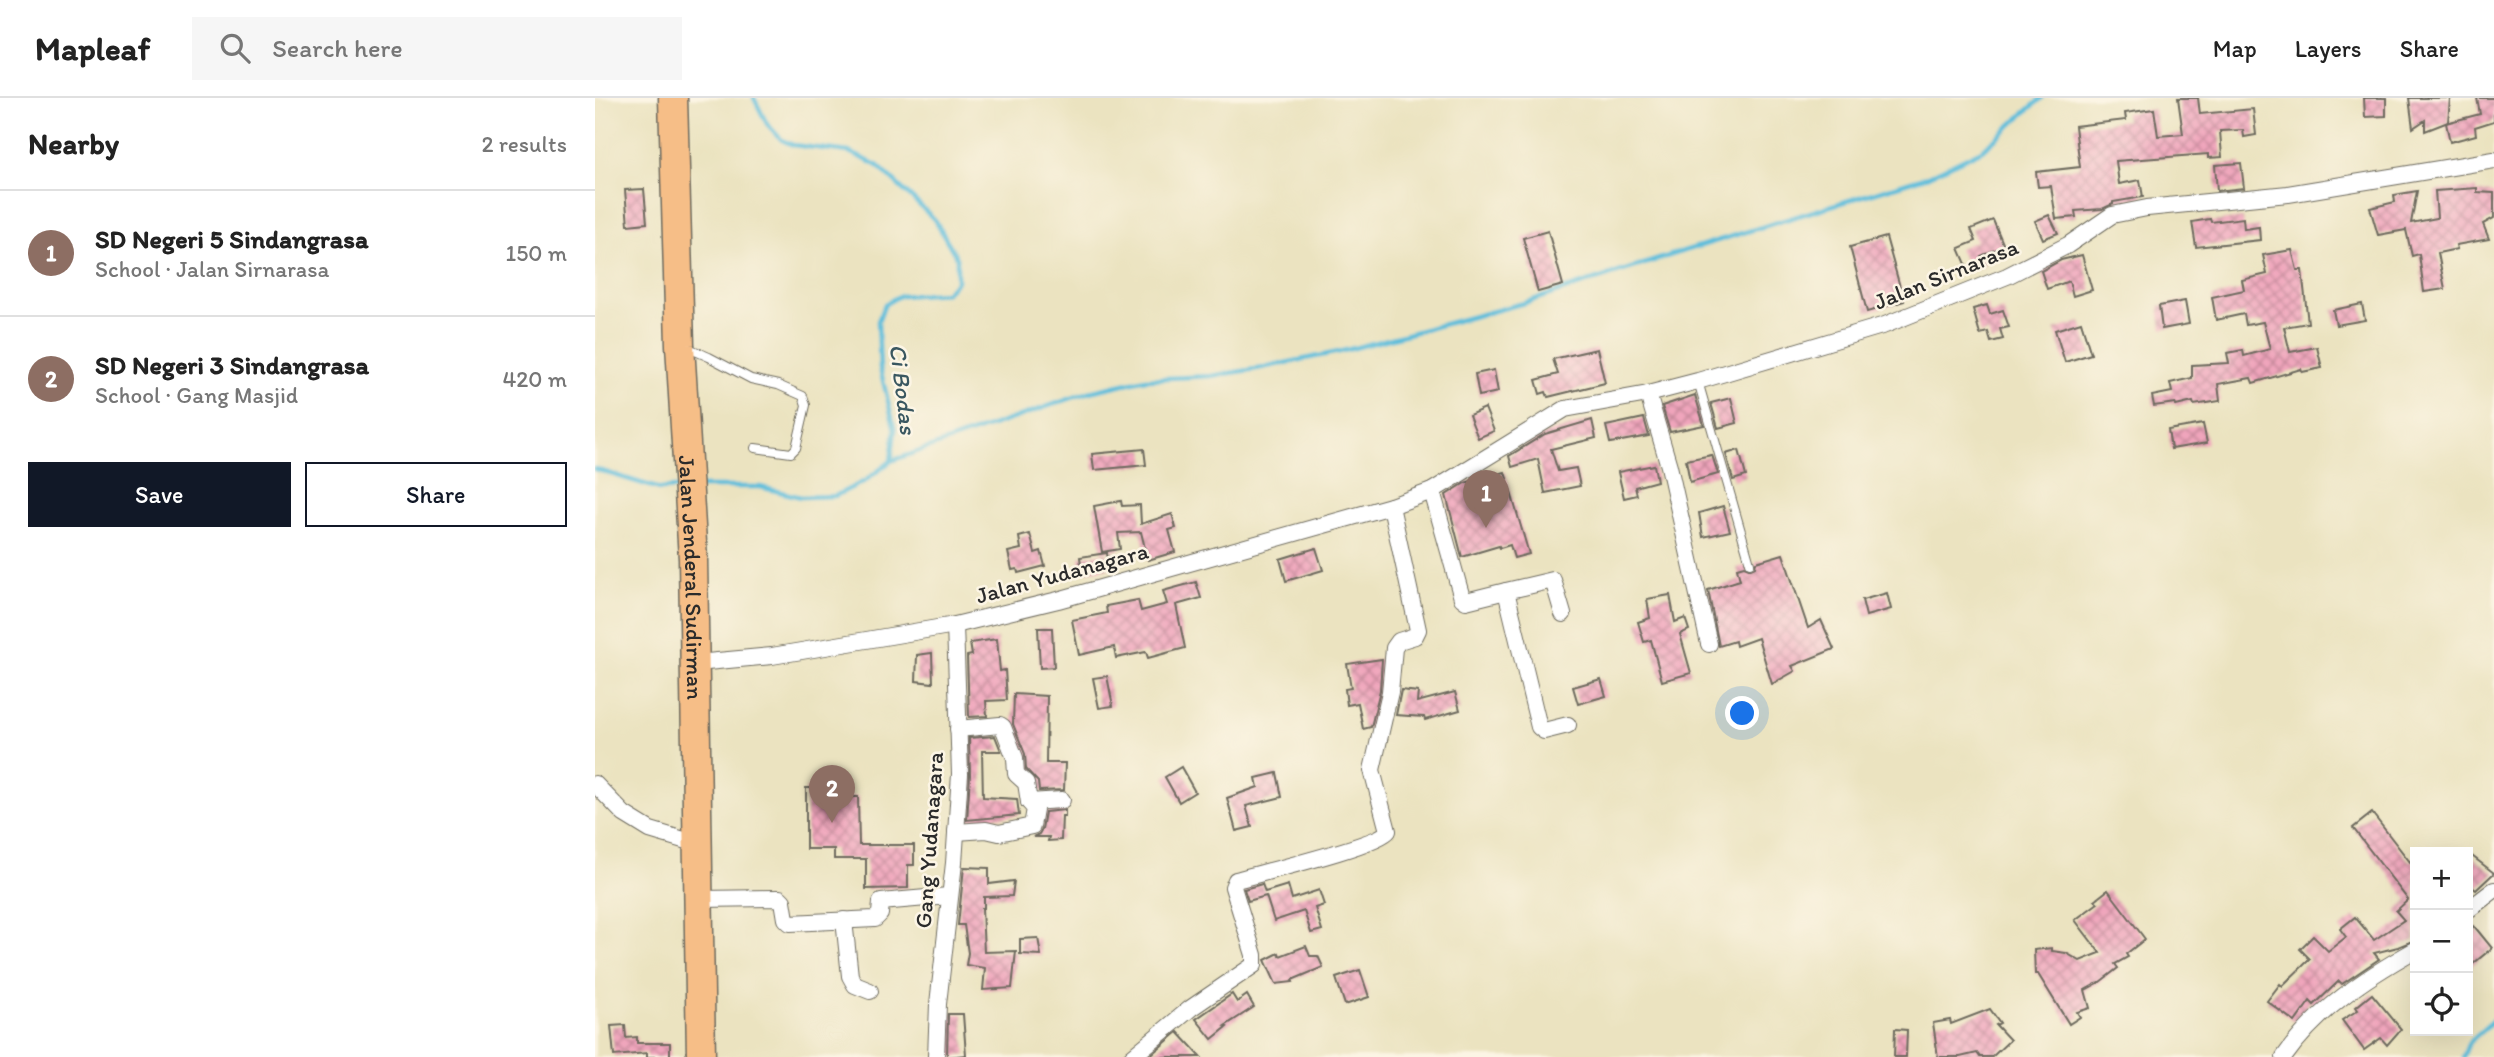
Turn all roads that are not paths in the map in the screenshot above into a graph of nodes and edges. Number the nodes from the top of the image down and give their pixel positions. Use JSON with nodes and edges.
{"nodes":[{"id":1,"x":673,"y":98,"type":"edge"},
{"id":2,"x":2494,"y":160,"type":"edge"},
{"id":3,"x":680,"y":345,"type":"junction"},
{"id":4,"x":1698,"y":381,"type":"junction"},
{"id":5,"x":1649,"y":394,"type":"junction"},
{"id":6,"x":755,"y":448,"type":"dead end"},
{"id":7,"x":1432,"y":491,"type":"junction"},
{"id":8,"x":1391,"y":506,"type":"junction"},
{"id":9,"x":1750,"y":563,"type":"dead end"},
{"id":10,"x":1506,"y":591,"type":"junction"},
{"id":11,"x":1563,"y":614,"type":"dead end"},
{"id":12,"x":955,"y":625,"type":"junction"},
{"id":13,"x":1709,"y":644,"type":"dead end"},
{"id":14,"x":696,"y":663,"type":"junction"},
{"id":15,"x":1568,"y":725,"type":"dead end"},
{"id":16,"x":958,"y":729,"type":"junction"},
{"id":17,"x":595,"y":784,"type":"edge"},
{"id":18,"x":1062,"y":800,"type":"dead end"},
{"id":19,"x":1029,"y":802,"type":"junction"},
{"id":20,"x":956,"y":832,"type":"junction"},
{"id":21,"x":697,"y":844,"type":"junction"},
{"id":22,"x":2494,"y":890,"type":"edge"},
{"id":23,"x":949,"y":896,"type":"junction"},
{"id":24,"x":699,"y":899,"type":"junction"},
{"id":25,"x":2469,"y":910,"type":"edge"},
{"id":26,"x":844,"y":920,"type":"junction"},
{"id":27,"x":2410,"y":953,"type":"edge"},
{"id":28,"x":870,"y":991,"type":"dead end"},
{"id":29,"x":701,"y":1057,"type":"edge"},
{"id":30,"x":936,"y":1057,"type":"edge"},
{"id":31,"x":1132,"y":1057,"type":"edge"},
{"id":32,"x":2284,"y":1057,"type":"edge"}],
"edges":[{"from":1,"to":3,"type":"highway","name":"Jalan Jenderal Sudirman"},
{"from":2,"to":4,"type":"street","name":"Jalan Sirnarasa"},
{"from":3,"to":6,"type":"lane"},
{"from":3,"to":14,"type":"highway","name":"Jalan Jenderal Sudirman"},
{"from":4,"to":5,"type":"street","name":"Jalan Sirnarasa"},
{"from":4,"to":9,"type":"lane"},
{"from":5,"to":7,"type":"street","name":"Jalan Sirnarasa"},
{"from":5,"to":13,"type":"street"},
{"from":7,"to":8,"type":"street","name":"Jalan Yudanagara"},
{"from":7,"to":10,"type":"street"},
{"from":8,"to":12,"type":"street","name":"Jalan Yudanagara"},
{"from":8,"to":31,"type":"street"},
{"from":10,"to":11,"type":"street"},
{"from":10,"to":15,"type":"street"},
{"from":12,"to":14,"type":"street","name":"Jalan Yudanagara"},
{"from":12,"to":16,"type":"street","name":"Gang Yudanagara"},
{"from":14,"to":21,"type":"highway","name":"Jalan Jenderal Sudirman"},
{"from":16,"to":19,"type":"street"},
{"from":16,"to":20,"type":"street","name":"Gang Yudanagara"},
{"from":17,"to":21,"type":"street"},
{"from":18,"to":19,"type":"street"},
{"from":19,"to":20,"type":"street"},
{"from":20,"to":23,"type":"street","name":"Gang Yudanagara"},
{"from":21,"to":24,"type":"highway","name":"Jalan Jenderal Sudirman"},
{"from":22,"to":25,"type":"street"},
{"from":23,"to":26,"type":"street"},
{"from":23,"to":30,"type":"street","name":"Gang Yudanagara"},
{"from":24,"to":26,"type":"street"},
{"from":24,"to":29,"type":"highway","name":"Jalan Jenderal Sudirman"},
{"from":26,"to":28,"type":"street"},
{"from":27,"to":32,"type":"street"}]}
